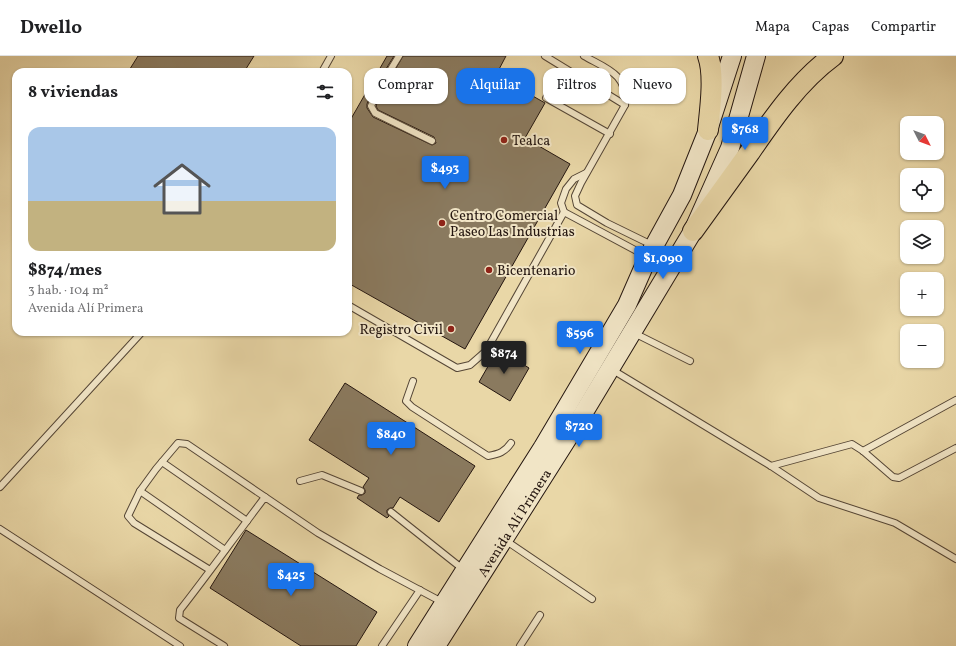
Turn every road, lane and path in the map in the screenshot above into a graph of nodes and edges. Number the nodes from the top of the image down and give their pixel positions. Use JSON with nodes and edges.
{"nodes":[{"id":1,"x":331,"y":56,"type":"edge"},
{"id":2,"x":399,"y":56,"type":"edge"},
{"id":3,"x":546,"y":56,"type":"edge"},
{"id":4,"x":584,"y":56,"type":"edge"},
{"id":5,"x":708,"y":56,"type":"edge"},
{"id":6,"x":732,"y":56,"type":"edge"},
{"id":7,"x":756,"y":56,"type":"edge"},
{"id":8,"x":833,"y":56,"type":"edge"},
{"id":9,"x":324,"y":68,"type":"edge"},
{"id":10,"x":557,"y":104,"type":"edge"},
{"id":11,"x":626,"y":105,"type":"junction"},
{"id":12,"x":708,"y":130,"type":"junction"},
{"id":13,"x":610,"y":134,"type":"junction"},
{"id":14,"x":432,"y":141,"type":"dead end"},
{"id":15,"x":587,"y":173,"type":"junction"},
{"id":16,"x":564,"y":212,"type":"junction"},
{"id":17,"x":694,"y":231,"type":"junction"},
{"id":18,"x":651,"y":252,"type":"junction"},
{"id":19,"x":352,"y":307,"type":"edge"},
{"id":20,"x":635,"y":327,"type":"junction"},
{"id":21,"x":138,"y":336,"type":"edge"},
{"id":22,"x":690,"y":361,"type":"dead end"},
{"id":23,"x":610,"y":368,"type":"junction"},
{"id":24,"x":413,"y":381,"type":"dead end"},
{"id":25,"x":956,"y":400,"type":"edge"},
{"id":26,"x":511,"y":443,"type":"dead end"},
{"id":27,"x":956,"y":448,"type":"edge"},
{"id":28,"x":863,"y":451,"type":"junction"},
{"id":29,"x":162,"y":462,"type":"junction"},
{"id":30,"x":772,"y":466,"type":"junction"},
{"id":31,"x":300,"y":481,"type":"dead end"},
{"id":32,"x":0,"y":487,"type":"edge"},
{"id":33,"x":140,"y":490,"type":"junction"},
{"id":34,"x":361,"y":491,"type":"dead end"},
{"id":35,"x":265,"y":498,"type":"junction"},
{"id":36,"x":391,"y":512,"type":"dead end"},
{"id":37,"x":247,"y":521,"type":"junction"},
{"id":38,"x":0,"y":529,"type":"edge"},
{"id":39,"x":504,"y":539,"type":"junction"},
{"id":40,"x":224,"y":550,"type":"junction"},
{"id":41,"x":956,"y":559,"type":"edge"},
{"id":42,"x":210,"y":570,"type":"junction"},
{"id":43,"x":466,"y":570,"type":"junction"},
{"id":44,"x":420,"y":590,"type":"junction"},
{"id":45,"x":592,"y":599,"type":"dead end"},
{"id":46,"x":451,"y":607,"type":"junction"},
{"id":47,"x":540,"y":615,"type":"dead end"},
{"id":48,"x":180,"y":646,"type":"edge"},
{"id":49,"x":224,"y":646,"type":"edge"},
{"id":50,"x":382,"y":646,"type":"edge"},
{"id":51,"x":417,"y":646,"type":"edge"},
{"id":52,"x":436,"y":646,"type":"edge"},
{"id":53,"x":520,"y":646,"type":"edge"}],
"edges":[{"from":1,"to":9,"type":"lane"},
{"from":2,"to":14,"type":"lane"},
{"from":3,"to":11,"type":"lane"},
{"from":4,"to":11,"type":"lane"},
{"from":5,"to":12,"type":"main road"},
{"from":6,"to":12,"type":"main road","name":"Avenida Alí Primera"},
{"from":7,"to":17,"type":"main road","name":"Avenida Alí Primera"},
{"from":8,"to":17,"type":"main road"},
{"from":10,"to":13,"type":"lane"},
{"from":11,"to":13,"type":"lane"},
{"from":12,"to":18,"type":"main road","name":"Avenida Alí Primera"},
{"from":13,"to":15,"type":"lane"},
{"from":15,"to":16,"type":"lane"},
{"from":15,"to":18,"type":"lane"},
{"from":16,"to":18,"type":"lane"},
{"from":16,"to":19,"type":"lane"},
{"from":17,"to":20,"type":"main road","name":"Avenida Alí Primera"},
{"from":18,"to":20,"type":"main road"},
{"from":18,"to":43,"type":"main road","name":"Avenida Alí Primera"},
{"from":20,"to":22,"type":"lane"},
{"from":20,"to":23,"type":"main road","name":"Avenida Alí Primera"},
{"from":21,"to":32,"type":"lane"},
{"from":23,"to":30,"type":"lane"},
{"from":23,"to":39,"type":"main road","name":"Avenida Alí Primera"},
{"from":24,"to":26,"type":"lane"},
{"from":25,"to":28,"type":"lane"},
{"from":27,"to":28,"type":"lane"},
{"from":28,"to":30,"type":"lane"},
{"from":29,"to":33,"type":"lane"},
{"from":29,"to":35,"type":"lane"},
{"from":29,"to":37,"type":"lane"},
{"from":30,"to":41,"type":"lane"},
{"from":31,"to":34,"type":"lane"},
{"from":33,"to":40,"type":"lane"},
{"from":33,"to":42,"type":"lane"},
{"from":35,"to":37,"type":"lane"},
{"from":35,"to":44,"type":"lane"},
{"from":36,"to":43,"type":"lane"},
{"from":37,"to":40,"type":"lane"},
{"from":38,"to":48,"type":"lane"},
{"from":39,"to":45,"type":"lane"},
{"from":39,"to":46,"type":"main road","name":"Avenida Alí Primera"},
{"from":40,"to":42,"type":"lane"},
{"from":42,"to":49,"type":"lane"},
{"from":43,"to":46,"type":"main road","name":"Avenida Alí Primera"},
{"from":44,"to":46,"type":"lane"},
{"from":44,"to":50,"type":"lane"},
{"from":46,"to":51,"type":"main road","name":"Avenida Alí Primera"},
{"from":46,"to":52,"type":"main road","name":"Avenida Alí Primera"},
{"from":47,"to":53,"type":"lane"}]}
